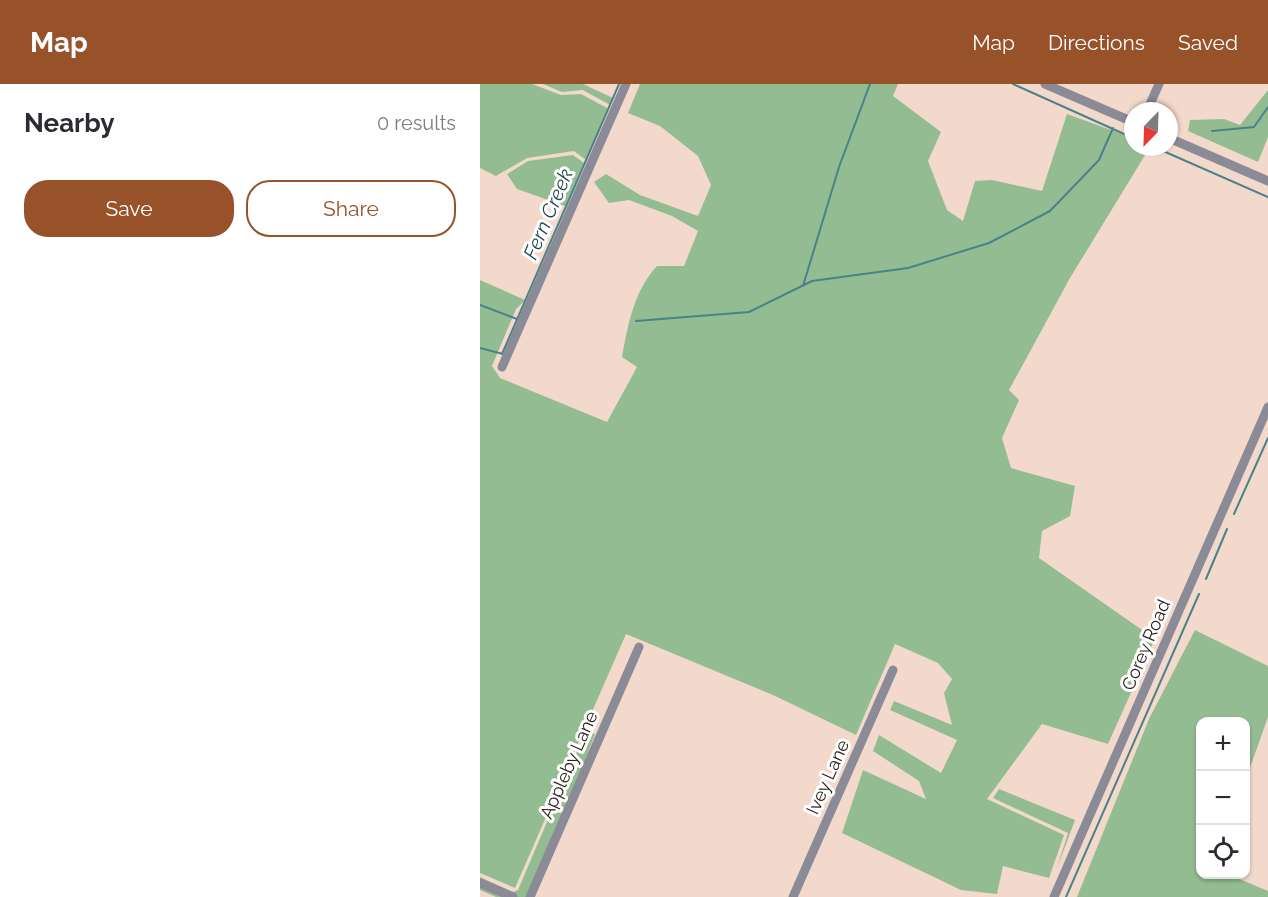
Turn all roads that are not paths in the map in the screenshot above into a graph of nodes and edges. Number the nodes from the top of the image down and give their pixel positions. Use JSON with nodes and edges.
{"nodes":[{"id":1,"x":626,"y":84,"type":"edge"},
{"id":2,"x":1045,"y":84,"type":"edge"},
{"id":3,"x":1159,"y":84,"type":"edge"},
{"id":4,"x":1151,"y":102,"type":"edge"},
{"id":5,"x":1124,"y":118,"type":"edge"},
{"id":6,"x":1178,"y":142,"type":"edge"},
{"id":7,"x":1268,"y":181,"type":"edge"},
{"id":8,"x":502,"y":367,"type":"dead end"},
{"id":9,"x":1268,"y":407,"type":"edge"},
{"id":10,"x":639,"y":647,"type":"dead end"},
{"id":11,"x":893,"y":670,"type":"dead end"},
{"id":12,"x":480,"y":883,"type":"edge"},
{"id":13,"x":513,"y":897,"type":"edge"},
{"id":14,"x":530,"y":897,"type":"edge"},
{"id":15,"x":793,"y":897,"type":"edge"},
{"id":16,"x":1054,"y":897,"type":"edge"}],
"edges":[{"from":1,"to":8,"type":"street"},
{"from":2,"to":5,"type":"street"},
{"from":3,"to":4,"type":"street"},
{"from":6,"to":7,"type":"street"},
{"from":9,"to":16,"type":"street","name":"Corey Road"},
{"from":10,"to":14,"type":"street","name":"Appleby Lane"},
{"from":11,"to":15,"type":"street","name":"Ivey Lane"},
{"from":12,"to":13,"type":"street"}]}
